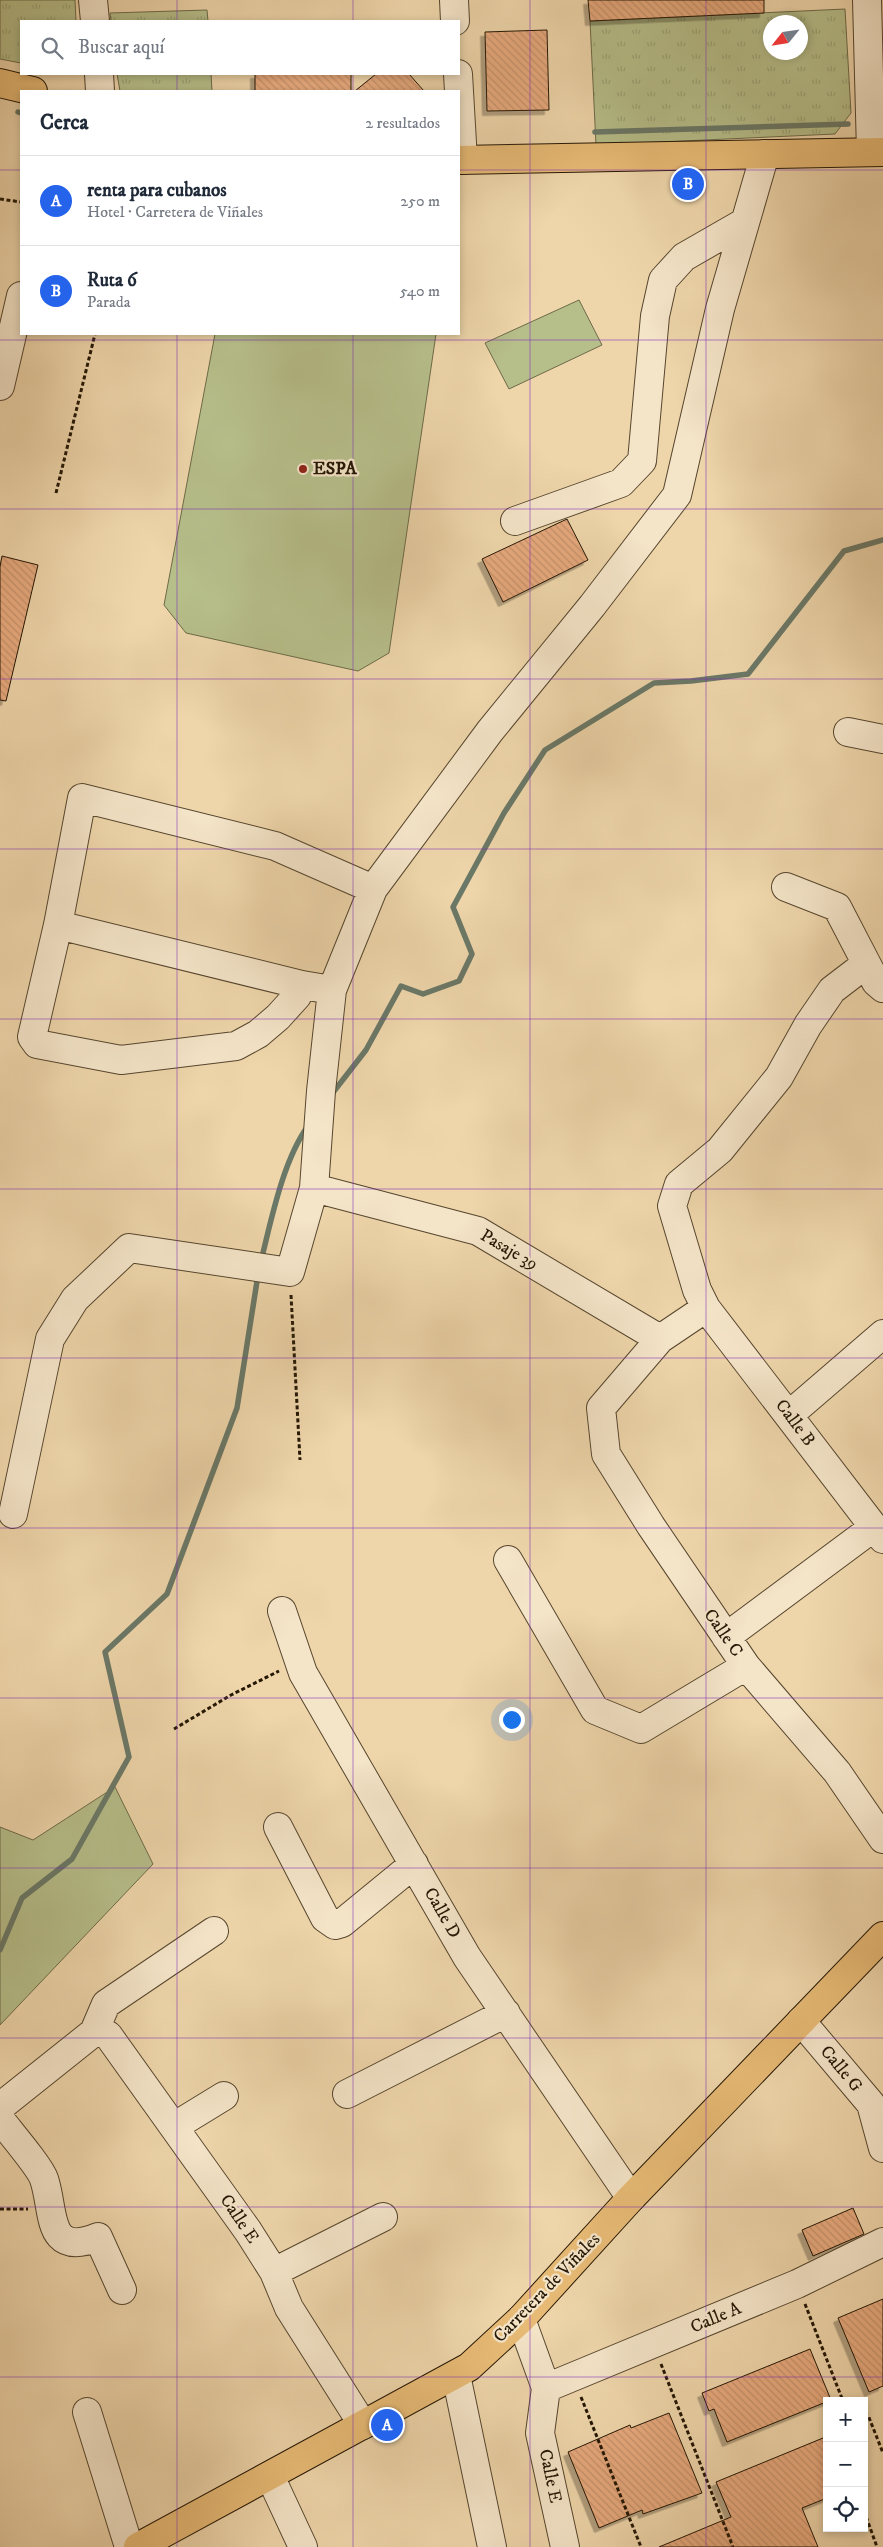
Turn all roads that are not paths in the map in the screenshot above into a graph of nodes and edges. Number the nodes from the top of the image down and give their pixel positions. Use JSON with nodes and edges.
{"nodes":[{"id":1,"x":93,"y":0,"type":"edge"},
{"id":2,"x":454,"y":0,"type":"edge"},
{"id":3,"x":867,"y":0,"type":"edge"},
{"id":4,"x":95,"y":20,"type":"edge"},
{"id":5,"x":455,"y":20,"type":"edge"},
{"id":6,"x":99,"y":75,"type":"edge"},
{"id":7,"x":458,"y":75,"type":"edge"},
{"id":8,"x":0,"y":83,"type":"edge"},
{"id":9,"x":29,"y":90,"type":"edge"},
{"id":10,"x":100,"y":90,"type":"edge"},
{"id":11,"x":459,"y":90,"type":"edge"},
{"id":12,"x":460,"y":131,"type":"edge"},
{"id":13,"x":877,"y":152,"type":"edge"},
{"id":14,"x":765,"y":154,"type":"junction"},
{"id":15,"x":461,"y":160,"type":"edge"},
{"id":16,"x":746,"y":222,"type":"junction"},
{"id":17,"x":20,"y":300,"type":"edge"},
{"id":18,"x":0,"y":386,"type":"edge"},
{"id":19,"x":515,"y":521,"type":"dead end"},
{"id":20,"x":848,"y":732,"type":"dead end"},
{"id":21,"x":883,"y":739,"type":"edge"},
{"id":22,"x":786,"y":887,"type":"dead end"},
{"id":23,"x":373,"y":889,"type":"junction"},
{"id":24,"x":58,"y":925,"type":"junction"},
{"id":25,"x":866,"y":964,"type":"junction"},
{"id":26,"x":302,"y":985,"type":"junction"},
{"id":27,"x":883,"y":988,"type":"edge"},
{"id":28,"x":332,"y":990,"type":"junction"},
{"id":29,"x":314,"y":1188,"type":"junction"},
{"id":30,"x":706,"y":1308,"type":"junction"},
{"id":31,"x":883,"y":1334,"type":"edge"},
{"id":32,"x":660,"y":1339,"type":"junction"},
{"id":33,"x":789,"y":1416,"type":"junction"},
{"id":34,"x":13,"y":1514,"type":"dead end"},
{"id":35,"x":880,"y":1535,"type":"edge"},
{"id":36,"x":508,"y":1560,"type":"dead end"},
{"id":37,"x":282,"y":1610,"type":"dead end"},
{"id":38,"x":726,"y":1637,"type":"junction"},
{"id":39,"x":746,"y":1666,"type":"junction"},
{"id":40,"x":278,"y":1827,"type":"dead end"},
{"id":41,"x":883,"y":1839,"type":"edge"},
{"id":42,"x":414,"y":1864,"type":"junction"},
{"id":43,"x":214,"y":1931,"type":"dead end"},
{"id":44,"x":883,"y":1936,"type":"edge"},
{"id":45,"x":506,"y":2013,"type":"junction"},
{"id":46,"x":801,"y":2022,"type":"junction"},
{"id":47,"x":94,"y":2032,"type":"junction"},
{"id":48,"x":347,"y":2094,"type":"dead end"},
{"id":49,"x":224,"y":2096,"type":"dead end"},
{"id":50,"x":0,"y":2108,"type":"edge"},
{"id":51,"x":0,"y":2119,"type":"edge"},
{"id":52,"x":175,"y":2126,"type":"junction"},
{"id":53,"x":883,"y":2148,"type":"edge"},
{"id":54,"x":632,"y":2198,"type":"junction"},
{"id":55,"x":383,"y":2217,"type":"dead end"},
{"id":56,"x":883,"y":2242,"type":"edge"},
{"id":57,"x":274,"y":2272,"type":"junction"},
{"id":58,"x":122,"y":2290,"type":"dead end"},
{"id":59,"x":521,"y":2318,"type":"junction"},
{"id":60,"x":456,"y":2375,"type":"junction"},
{"id":61,"x":546,"y":2388,"type":"junction"},
{"id":62,"x":87,"y":2412,"type":"dead end"},
{"id":63,"x":363,"y":2425,"type":"junction"},
{"id":64,"x":270,"y":2476,"type":"junction"},
{"id":65,"x":129,"y":2547,"type":"edge"},
{"id":66,"x":138,"y":2547,"type":"edge"},
{"id":67,"x":303,"y":2547,"type":"edge"},
{"id":68,"x":492,"y":2547,"type":"edge"},
{"id":69,"x":565,"y":2547,"type":"edge"}],
"edges":[{"from":1,"to":4,"type":"street"},
{"from":2,"to":5,"type":"street"},
{"from":3,"to":13,"type":"street"},
{"from":6,"to":10,"type":"street"},
{"from":7,"to":11,"type":"street"},
{"from":8,"to":9,"type":"main road"},
{"from":12,"to":15,"type":"street"},
{"from":13,"to":14,"type":"main road"},
{"from":14,"to":15,"type":"main road"},
{"from":14,"to":16,"type":"street"},
{"from":16,"to":19,"type":"street"},
{"from":16,"to":23,"type":"street"},
{"from":17,"to":18,"type":"street"},
{"from":20,"to":21,"type":"street"},
{"from":22,"to":25,"type":"street"},
{"from":23,"to":24,"type":"street"},
{"from":23,"to":28,"type":"street"},
{"from":24,"to":26,"type":"street"},
{"from":24,"to":26,"type":"street"},
{"from":25,"to":27,"type":"street"},
{"from":25,"to":30,"type":"street","name":"Calle B"},
{"from":26,"to":28,"type":"street"},
{"from":28,"to":29,"type":"street"},
{"from":29,"to":32,"type":"street","name":"Pasaje 39"},
{"from":29,"to":34,"type":"street"},
{"from":30,"to":32,"type":"street"},
{"from":30,"to":33,"type":"street","name":"Calle B"},
{"from":31,"to":33,"type":"street"},
{"from":32,"to":38,"type":"street","name":"Calle C"},
{"from":33,"to":35,"type":"street","name":"Calle B"},
{"from":35,"to":38,"type":"street"},
{"from":36,"to":39,"type":"street"},
{"from":37,"to":42,"type":"street","name":"Calle D"},
{"from":38,"to":39,"type":"street","name":"Calle C"},
{"from":39,"to":41,"type":"street","name":"Calle C"},
{"from":40,"to":42,"type":"street"},
{"from":42,"to":45,"type":"street","name":"Calle D"},
{"from":43,"to":47,"type":"street"},
{"from":44,"to":46,"type":"main road","name":"Carretera de Viñales"},
{"from":45,"to":48,"type":"street"},
{"from":45,"to":54,"type":"street","name":"Calle D"},
{"from":46,"to":53,"type":"street","name":"Calle G"},
{"from":46,"to":54,"type":"main road","name":"Carretera de Viñales"},
{"from":47,"to":50,"type":"street"},
{"from":47,"to":52,"type":"street","name":"Calle E"},
{"from":49,"to":52,"type":"street"},
{"from":51,"to":58,"type":"street"},
{"from":52,"to":57,"type":"street","name":"Calle E"},
{"from":54,"to":59,"type":"main road","name":"Carretera de Viñales"},
{"from":55,"to":57,"type":"street"},
{"from":56,"to":61,"type":"street","name":"Calle A"},
{"from":57,"to":63,"type":"street","name":"Calle E"},
{"from":59,"to":60,"type":"main road","name":"Carretera de Viñales"},
{"from":59,"to":61,"type":"street","name":"Calle E"},
{"from":60,"to":63,"type":"main road","name":"Carretera de Viñales"},
{"from":60,"to":68,"type":"street"},
{"from":61,"to":69,"type":"street","name":"Calle E"},
{"from":62,"to":65,"type":"street"},
{"from":63,"to":64,"type":"main road","name":"Carretera de Viñales"},
{"from":64,"to":66,"type":"main road","name":"Carretera de Viñales"},
{"from":64,"to":67,"type":"street"}]}
